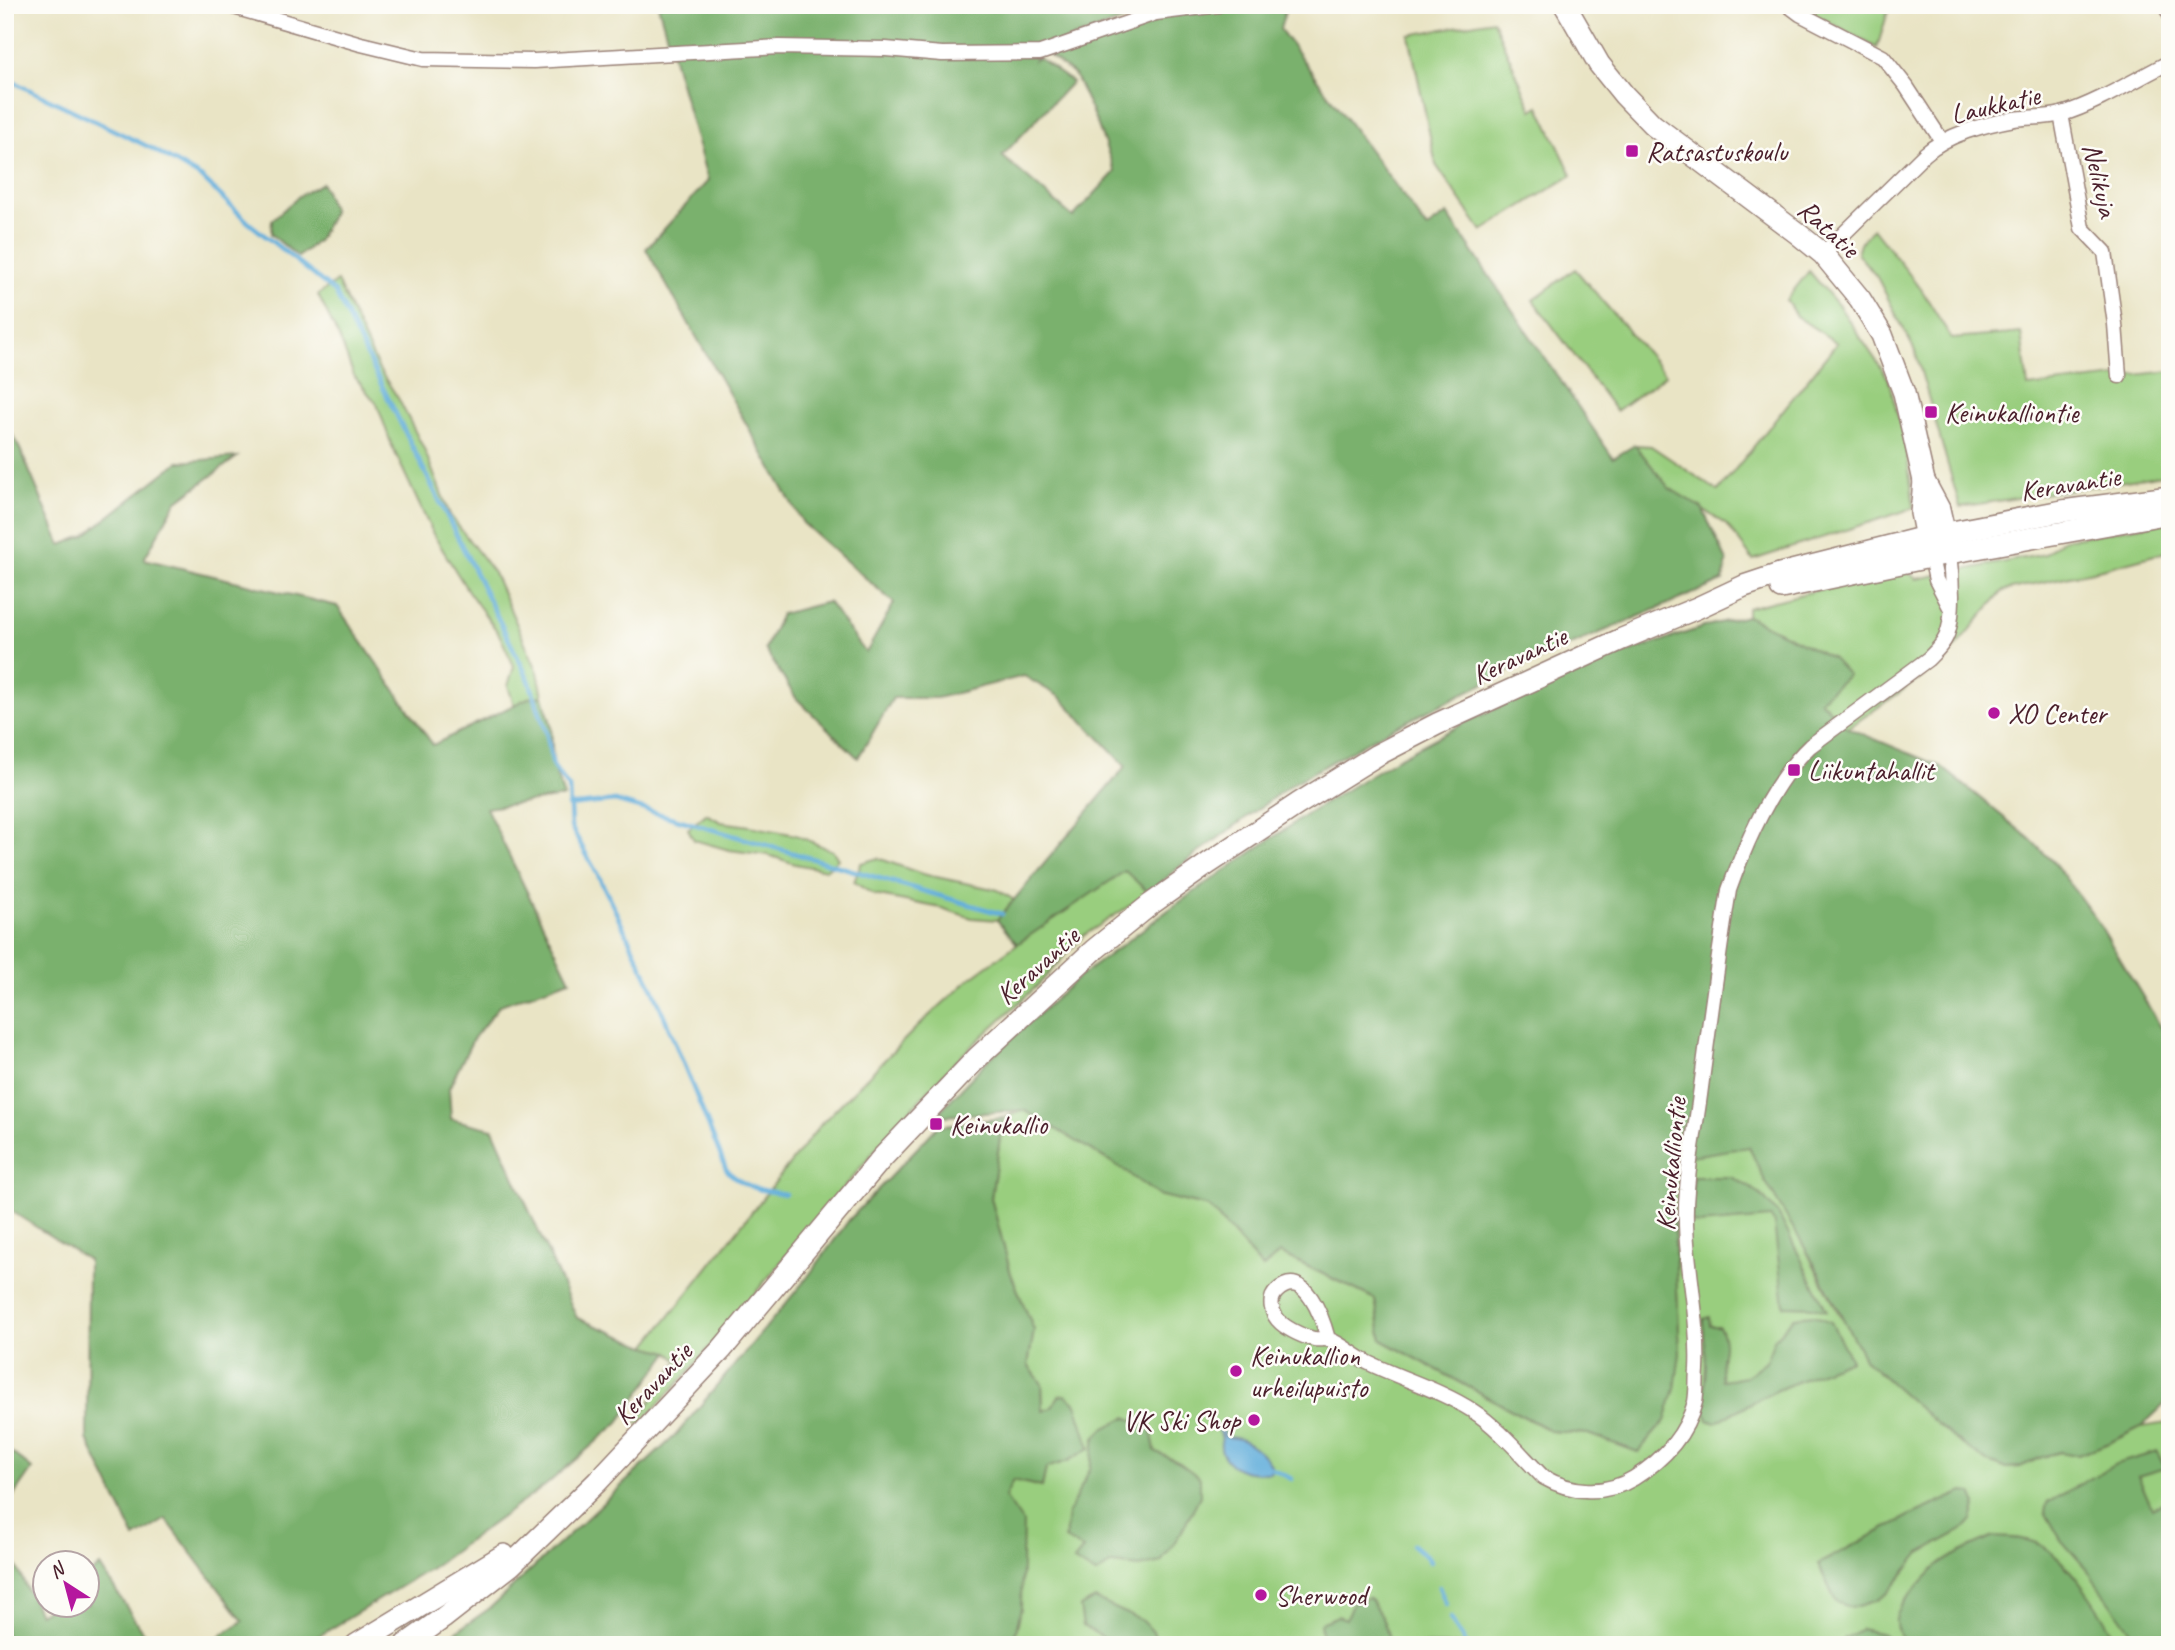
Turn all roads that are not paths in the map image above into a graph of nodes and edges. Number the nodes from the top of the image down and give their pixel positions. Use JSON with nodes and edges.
{"nodes":[{"id":1,"x":227,"y":5,"type":"edge"},
{"id":2,"x":1219,"y":5,"type":"edge"},
{"id":3,"x":1565,"y":5,"type":"edge"},
{"id":4,"x":1788,"y":5,"type":"edge"},
{"id":5,"x":2165,"y":5,"type":"edge"},
{"id":6,"x":2170,"y":15,"type":"edge"},
{"id":7,"x":2170,"y":62,"type":"edge"},
{"id":8,"x":2061,"y":114,"type":"junction"},
{"id":9,"x":1942,"y":141,"type":"junction"},
{"id":10,"x":1822,"y":254,"type":"junction"},
{"id":11,"x":2119,"y":376,"type":"dead end"},
{"id":12,"x":2170,"y":496,"type":"edge"},
{"id":13,"x":2170,"y":513,"type":"edge"},
{"id":14,"x":1938,"y":545,"type":"junction"},
{"id":15,"x":1328,"y":1339,"type":"dead end"},
{"id":16,"x":545,"y":1530,"type":"junction"},
{"id":17,"x":356,"y":1645,"type":"edge"},
{"id":18,"x":405,"y":1645,"type":"edge"}],
"edges":[{"from":1,"to":2,"type":"street"},
{"from":3,"to":10,"type":"main road","name":"Ratatie"},
{"from":4,"to":9,"type":"street"},
{"from":5,"to":6,"type":"street"},
{"from":7,"to":8,"type":"street","name":"Laukkatie"},
{"from":8,"to":9,"type":"street","name":"Laukkatie"},
{"from":8,"to":11,"type":"street","name":"Nelikuja"},
{"from":9,"to":10,"type":"street","name":"Laukkatie"},
{"from":10,"to":14,"type":"main road","name":"Ratatie"},
{"from":12,"to":14,"type":"main road","name":"Keravantie"},
{"from":13,"to":14,"type":"main road","name":"Keravantie"},
{"from":14,"to":15,"type":"street","name":"Keinukalliontie"},
{"from":14,"to":16,"type":"main road","name":"Keravantie"},
{"from":16,"to":17,"type":"main road","name":"Keravantie"},
{"from":16,"to":18,"type":"main road","name":"Keravantie"}]}
